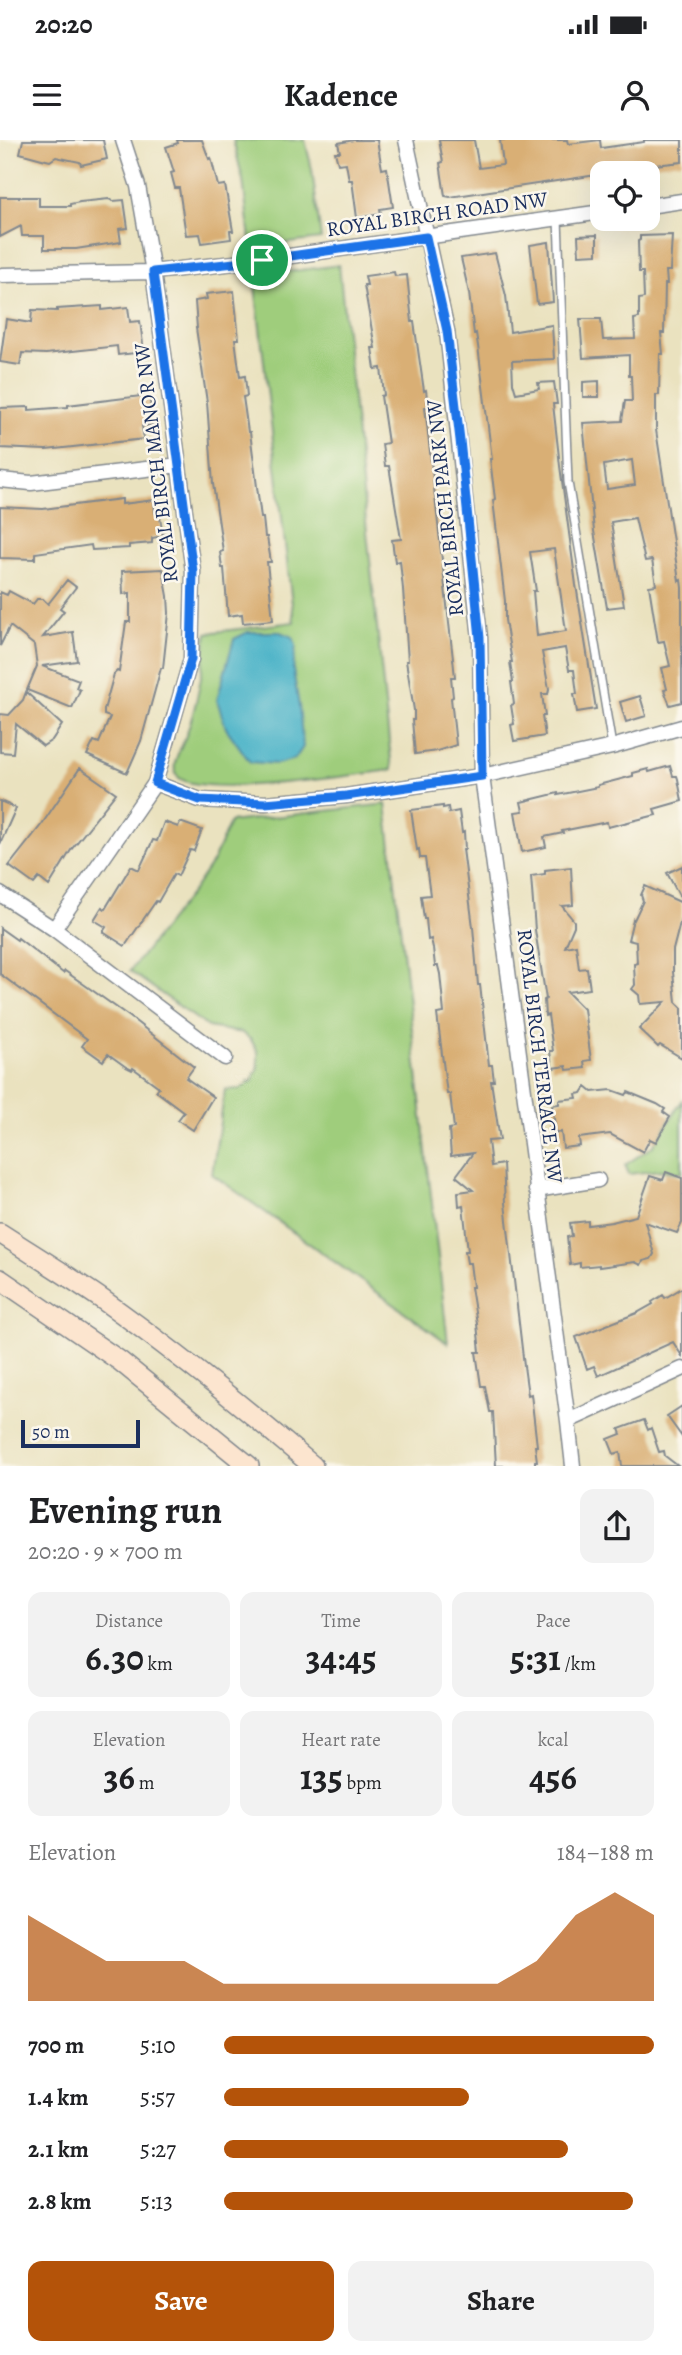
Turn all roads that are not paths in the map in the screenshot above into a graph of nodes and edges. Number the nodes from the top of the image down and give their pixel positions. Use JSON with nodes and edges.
{"nodes":[{"id":1,"x":123,"y":140,"type":"edge"},
{"id":2,"x":406,"y":140,"type":"edge"},
{"id":3,"x":682,"y":201,"type":"edge"},
{"id":4,"x":660,"y":204,"type":"edge"},
{"id":5,"x":590,"y":214,"type":"edge"},
{"id":6,"x":558,"y":219,"type":"junction"},
{"id":7,"x":426,"y":237,"type":"junction"},
{"id":8,"x":153,"y":272,"type":"junction"},
{"id":9,"x":2,"y":275,"type":"dead end"},
{"id":10,"x":179,"y":465,"type":"junction"},
{"id":11,"x":0,"y":480,"type":"edge"},
{"id":12,"x":682,"y":727,"type":"edge"},
{"id":13,"x":612,"y":747,"type":"junction"},
{"id":14,"x":482,"y":776,"type":"junction"},
{"id":15,"x":155,"y":783,"type":"junction"},
{"id":16,"x":0,"y":894,"type":"edge"},
{"id":17,"x":54,"y":929,"type":"junction"},
{"id":18,"x":225,"y":1058,"type":"dead end"},
{"id":19,"x":598,"y":1180,"type":"dead end"},
{"id":20,"x":536,"y":1190,"type":"junction"},
{"id":21,"x":0,"y":1233,"type":"edge"},
{"id":22,"x":0,"y":1279,"type":"edge"},
{"id":23,"x":682,"y":1369,"type":"edge"},
{"id":24,"x":568,"y":1421,"type":"junction"},
{"id":25,"x":249,"y":1466,"type":"edge"},
{"id":26,"x":313,"y":1466,"type":"edge"},
{"id":27,"x":573,"y":1466,"type":"edge"}],
"edges":[{"from":1,"to":8,"type":"street","name":"ROYAL BIRCH MANOR NW"},
{"from":2,"to":7,"type":"street","name":"ROYAL BIRCH PARK NW"},
{"from":3,"to":4,"type":"street"},
{"from":5,"to":6,"type":"street","name":"ROYAL BIRCH ROAD NW"},
{"from":6,"to":7,"type":"street","name":"ROYAL BIRCH ROAD NW"},
{"from":6,"to":13,"type":"lane"},
{"from":7,"to":8,"type":"street","name":"ROYAL BIRCH ROAD NW"},
{"from":7,"to":14,"type":"street","name":"ROYAL BIRCH PARK NW"},
{"from":8,"to":9,"type":"street","name":"ROYAL BIRCH ROAD NW"},
{"from":8,"to":10,"type":"street","name":"ROYAL BIRCH MANOR NW"},
{"from":10,"to":11,"type":"street"},
{"from":10,"to":15,"type":"street","name":"ROYAL BIRCH MANOR NW"},
{"from":12,"to":13,"type":"street"},
{"from":13,"to":14,"type":"street"},
{"from":14,"to":15,"type":"street"},
{"from":14,"to":20,"type":"street","name":"ROYAL BIRCH TERRACE NW"},
{"from":15,"to":17,"type":"street","name":"ROYAL BIRCH MANOR NW"},
{"from":16,"to":17,"type":"street"},
{"from":17,"to":18,"type":"street"},
{"from":19,"to":20,"type":"street"},
{"from":20,"to":24,"type":"street","name":"ROYAL BIRCH TERRACE NW"},
{"from":21,"to":26,"type":"main road"},
{"from":22,"to":25,"type":"main road"},
{"from":23,"to":24,"type":"street"},
{"from":24,"to":27,"type":"street","name":"ROYAL BIRCH TERRACE NW"}]}
